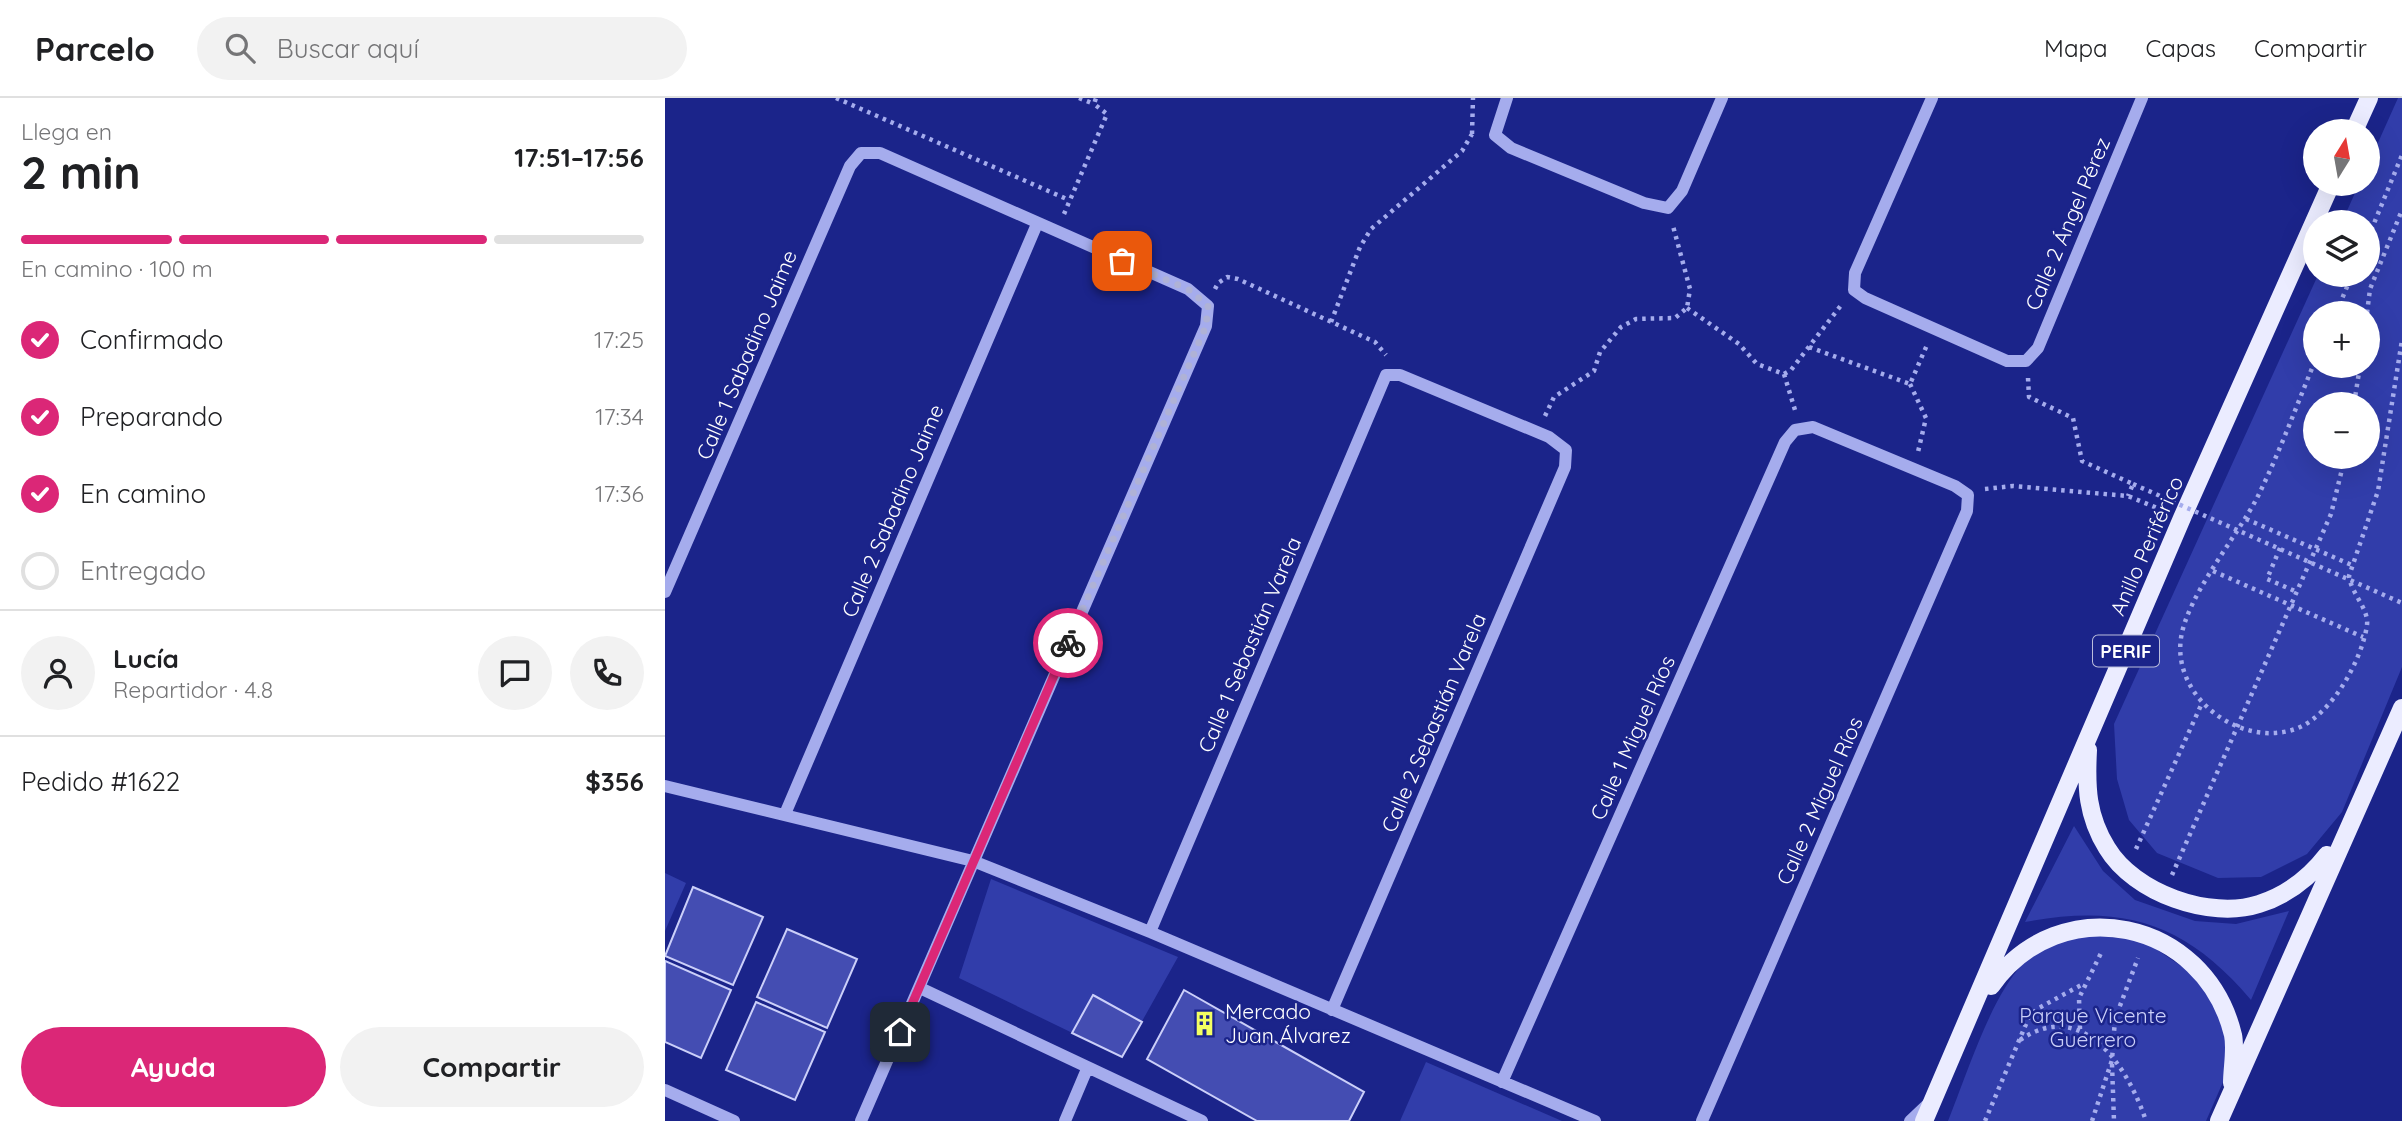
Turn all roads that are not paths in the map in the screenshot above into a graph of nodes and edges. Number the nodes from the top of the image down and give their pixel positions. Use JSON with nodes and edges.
{"nodes":[{"id":1,"x":1507,"y":98,"type":"edge"},
{"id":2,"x":1722,"y":98,"type":"edge"},
{"id":3,"x":1932,"y":98,"type":"edge"},
{"id":4,"x":2142,"y":98,"type":"edge"},
{"id":5,"x":2369,"y":98,"type":"edge"},
{"id":6,"x":2359,"y":119,"type":"edge"},
{"id":7,"x":2326,"y":196,"type":"edge"},
{"id":8,"x":1037,"y":224,"type":"junction"},
{"id":9,"x":1566,"y":450,"type":"joint"},
{"id":10,"x":1968,"y":495,"type":"joint"},
{"id":11,"x":665,"y":592,"type":"edge"},
{"id":12,"x":2402,"y":708,"type":"edge"},
{"id":13,"x":2088,"y":740,"type":"junction"},
{"id":14,"x":665,"y":786,"type":"edge"},
{"id":15,"x":785,"y":814,"type":"junction"},
{"id":16,"x":2344,"y":834,"type":"junction"},
{"id":17,"x":973,"y":861,"type":"junction"},
{"id":18,"x":1150,"y":932,"type":"junction"},
{"id":19,"x":920,"y":988,"type":"junction"},
{"id":20,"x":1332,"y":1010,"type":"junction"},
{"id":21,"x":1971,"y":1014,"type":"junction"},
{"id":22,"x":1087,"y":1069,"type":"junction"},
{"id":23,"x":1502,"y":1082,"type":"junction"},
{"id":24,"x":665,"y":1090,"type":"edge"},
{"id":25,"x":2231,"y":1094,"type":"junction"},
{"id":26,"x":1934,"y":1098,"type":"junction"},
{"id":27,"x":734,"y":1121,"type":"edge"},
{"id":28,"x":861,"y":1121,"type":"edge"},
{"id":29,"x":1065,"y":1121,"type":"edge"},
{"id":30,"x":1202,"y":1121,"type":"edge"},
{"id":31,"x":1595,"y":1121,"type":"edge"},
{"id":32,"x":1702,"y":1121,"type":"edge"},
{"id":33,"x":1910,"y":1121,"type":"edge"},
{"id":34,"x":1924,"y":1121,"type":"edge"},
{"id":35,"x":2219,"y":1121,"type":"edge"}],
"edges":[{"from":1,"to":2,"type":"street"},
{"from":3,"to":4,"type":"street","name":"Calle 2 Ángel Pérez"},
{"from":5,"to":6,"type":"main road"},
{"from":7,"to":13,"type":"main road","name":"Anillo Periférico","number":"PERIF"},
{"from":8,"to":11,"type":"street","name":"Calle 1 Sabadino Jaime"},
{"from":8,"to":15,"type":"street","name":"Calle 2 Sabadino Jaime"},
{"from":8,"to":17,"type":"street"},
{"from":9,"to":18,"type":"street","name":"Calle 1 Sebastián Varela"},
{"from":9,"to":20,"type":"street","name":"Calle 2 Sebastián Varela"},
{"from":10,"to":23,"type":"street","name":"Calle 1 Miguel Ríos"},
{"from":10,"to":32,"type":"street","name":"Calle 2 Miguel Ríos"},
{"from":12,"to":16,"type":"main road"},
{"from":13,"to":16,"type":"main road"},
{"from":13,"to":21,"type":"main road","name":"Anillo Periférico","number":"PERIF"},
{"from":14,"to":15,"type":"street"},
{"from":15,"to":17,"type":"street"},
{"from":16,"to":25,"type":"main road"},
{"from":17,"to":18,"type":"street"},
{"from":17,"to":19,"type":"street"},
{"from":18,"to":20,"type":"street"},
{"from":19,"to":22,"type":"street"},
{"from":19,"to":28,"type":"street"},
{"from":20,"to":23,"type":"street"},
{"from":21,"to":25,"type":"main road"},
{"from":21,"to":26,"type":"main road","name":"Anillo Periférico","number":"PERIF"},
{"from":22,"to":29,"type":"street"},
{"from":22,"to":30,"type":"street"},
{"from":23,"to":31,"type":"street"},
{"from":24,"to":27,"type":"street"},
{"from":25,"to":35,"type":"main road"},
{"from":26,"to":33,"type":"street"},
{"from":26,"to":34,"type":"main road","name":"Anillo Periférico","number":"PERIF"}]}
